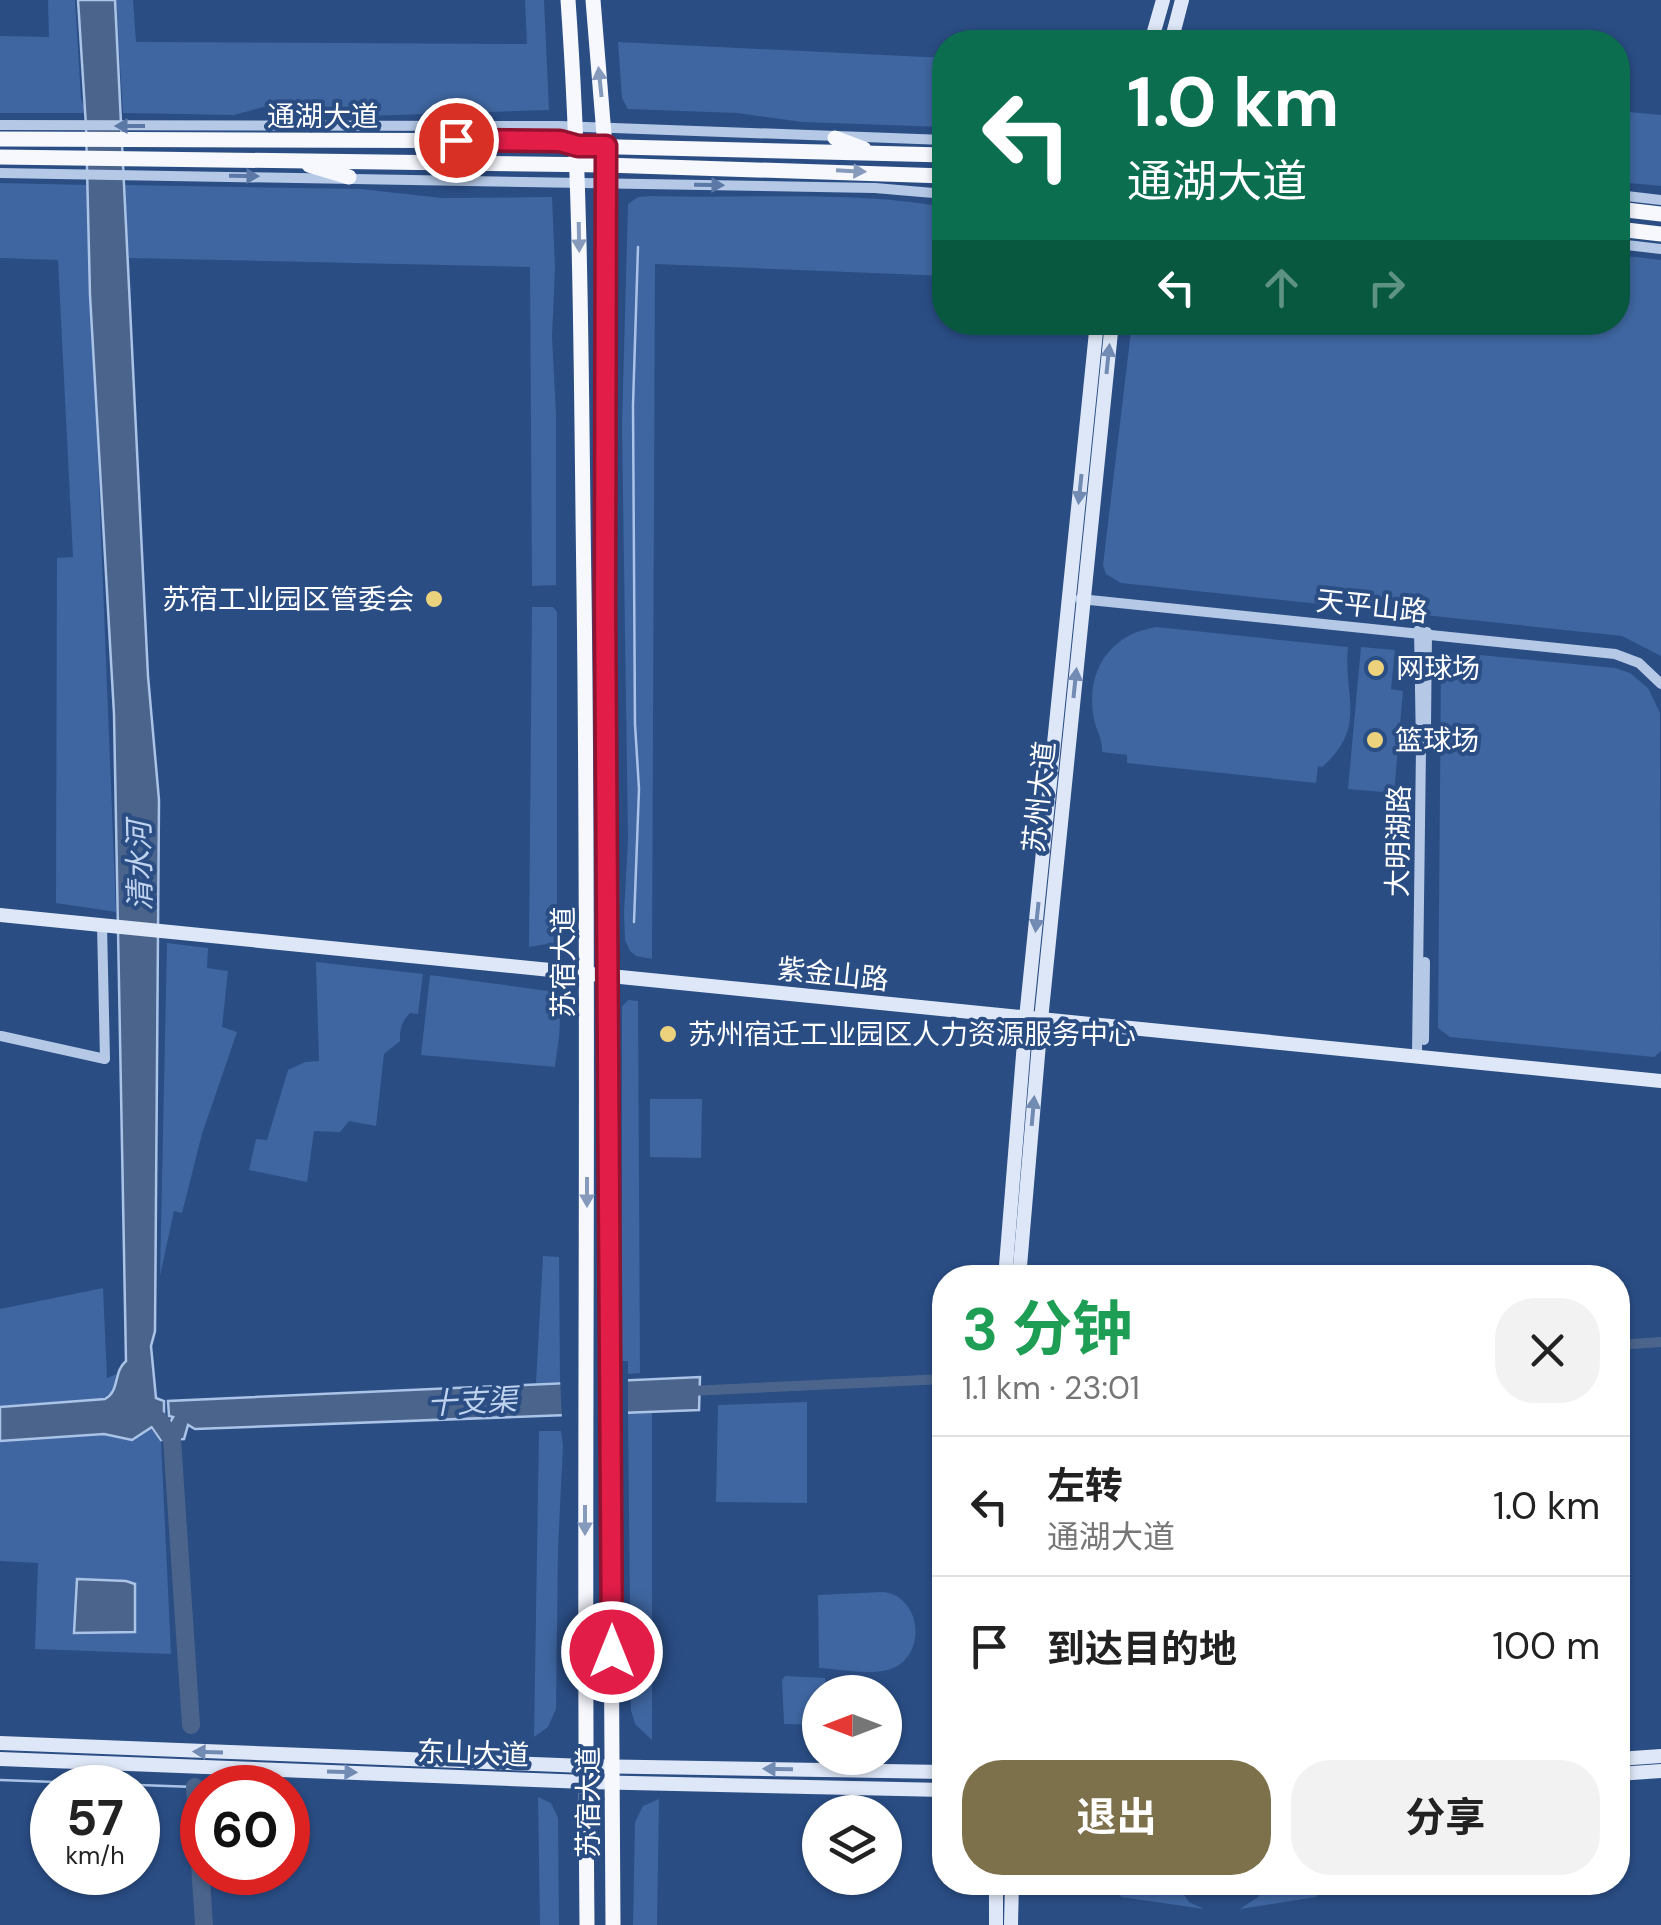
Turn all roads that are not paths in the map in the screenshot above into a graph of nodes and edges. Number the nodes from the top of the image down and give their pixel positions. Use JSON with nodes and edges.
{"nodes":[{"id":1,"x":568,"y":0,"type":"edge"},
{"id":2,"x":593,"y":0,"type":"edge"},
{"id":3,"x":1163,"y":0,"type":"edge"},
{"id":4,"x":1182,"y":0,"type":"edge"},
{"id":5,"x":1154,"y":30,"type":"edge"},
{"id":6,"x":1174,"y":30,"type":"edge"},
{"id":7,"x":0,"y":125,"type":"edge"},
{"id":8,"x":476,"y":126,"type":"junction"},
{"id":9,"x":577,"y":127,"type":"junction"},
{"id":10,"x":605,"y":129,"type":"junction"},
{"id":11,"x":72,"y":133,"type":"junction"},
{"id":12,"x":189,"y":134,"type":"junction"},
{"id":13,"x":835,"y":138,"type":"junction"},
{"id":14,"x":0,"y":139,"type":"edge"},
{"id":15,"x":426,"y":140,"type":"junction"},
{"id":16,"x":932,"y":140,"type":"edge"},
{"id":17,"x":578,"y":146,"type":"junction"},
{"id":18,"x":606,"y":146,"type":"junction"},
{"id":19,"x":878,"y":154,"type":"junction"},
{"id":20,"x":932,"y":155,"type":"edge"},
{"id":21,"x":0,"y":157,"type":"edge"},
{"id":22,"x":291,"y":160,"type":"junction"},
{"id":23,"x":578,"y":164,"type":"junction"},
{"id":24,"x":606,"y":165,"type":"junction"},
{"id":25,"x":76,"y":166,"type":"junction"},
{"id":26,"x":0,"y":174,"type":"edge"},
{"id":27,"x":932,"y":176,"type":"edge"},
{"id":28,"x":348,"y":177,"type":"junction"},
{"id":29,"x":578,"y":182,"type":"junction"},
{"id":30,"x":605,"y":183,"type":"junction"},
{"id":31,"x":932,"y":193,"type":"edge"},
{"id":32,"x":1630,"y":196,"type":"edge"},
{"id":33,"x":1661,"y":200,"type":"edge"},
{"id":34,"x":1630,"y":210,"type":"edge"},
{"id":35,"x":1661,"y":214,"type":"edge"},
{"id":36,"x":1630,"y":230,"type":"edge"},
{"id":37,"x":1661,"y":234,"type":"edge"},
{"id":38,"x":1630,"y":245,"type":"edge"},
{"id":39,"x":1661,"y":249,"type":"edge"},
{"id":40,"x":1096,"y":335,"type":"edge"},
{"id":41,"x":1110,"y":335,"type":"edge"},
{"id":42,"x":1077,"y":596,"type":"junction"},
{"id":43,"x":1423,"y":631,"type":"junction"},
{"id":44,"x":1661,"y":674,"type":"edge"},
{"id":45,"x":1661,"y":684,"type":"edge"},
{"id":46,"x":0,"y":915,"type":"edge"},
{"id":47,"x":102,"y":926,"type":"junction"},
{"id":48,"x":589,"y":974,"type":"junction"},
{"id":49,"x":608,"y":976,"type":"junction"},
{"id":50,"x":1034,"y":1019,"type":"junction"},
{"id":51,"x":0,"y":1038,"type":"edge"},
{"id":52,"x":1420,"y":1055,"type":"junction"},
{"id":53,"x":1661,"y":1081,"type":"edge"},
{"id":54,"x":1006,"y":1265,"type":"edge"},
{"id":55,"x":1019,"y":1265,"type":"edge"},
{"id":56,"x":0,"y":1744,"type":"edge"},
{"id":57,"x":1661,"y":1756,"type":"edge"},
{"id":58,"x":0,"y":1758,"type":"edge"},
{"id":59,"x":1630,"y":1758,"type":"edge"},
{"id":60,"x":1661,"y":1771,"type":"edge"},
{"id":61,"x":932,"y":1772,"type":"edge"},
{"id":62,"x":1630,"y":1773,"type":"edge"},
{"id":63,"x":585,"y":1774,"type":"junction"},
{"id":64,"x":613,"y":1775,"type":"junction"},
{"id":65,"x":932,"y":1789,"type":"edge"},
{"id":66,"x":996,"y":1895,"type":"edge"},
{"id":67,"x":1012,"y":1895,"type":"edge"},
{"id":68,"x":586,"y":1925,"type":"edge"},
{"id":69,"x":613,"y":1925,"type":"edge"},
{"id":70,"x":996,"y":1925,"type":"edge"},
{"id":71,"x":1012,"y":1925,"type":"edge"}],
"edges":[{"from":1,"to":9,"type":"main road","name":"苏宿大道"},
{"from":10,"to":2,"type":"main road","name":"苏宿大道","one_way":true},
{"from":3,"to":5,"type":"street"},
{"from":4,"to":6,"type":"street"},
{"from":7,"to":11,"type":"street"},
{"from":8,"to":9,"type":"street"},
{"from":8,"to":12,"type":"street"},
{"from":8,"to":15,"type":"main road"},
{"from":9,"to":10,"type":"street"},
{"from":9,"to":17,"type":"main road","name":"苏宿大道"},
{"from":10,"to":13,"type":"street"},
{"from":10,"to":18,"type":"main road","name":"苏宿大道"},
{"from":12,"to":11,"type":"main road","name":"通湖大道","one_way":true},
{"from":11,"to":14,"type":"main road","name":"通湖大道"},
{"from":12,"to":15,"type":"main road","name":"通湖大道"},
{"from":13,"to":16,"type":"street"},
{"from":13,"to":19,"type":"main road"},
{"from":15,"to":17,"type":"main road","name":"通湖大道"},
{"from":17,"to":18,"type":"main road","name":"通湖大道"},
{"from":17,"to":23,"type":"main road","name":"苏宿大道"},
{"from":18,"to":19,"type":"main road","name":"通湖大道"},
{"from":18,"to":24,"type":"main road","name":"苏宿大道"},
{"from":19,"to":20,"type":"main road","name":"通湖大道"},
{"from":21,"to":25,"type":"main road","name":"通湖大道"},
{"from":22,"to":23,"type":"main road","name":"通湖大道"},
{"from":22,"to":25,"type":"main road","name":"通湖大道"},
{"from":22,"to":28,"type":"main road"},
{"from":23,"to":24,"type":"main road","name":"通湖大道"},
{"from":23,"to":29,"type":"main road","name":"苏宿大道"},
{"from":24,"to":27,"type":"main road","name":"通湖大道","one_way":true},
{"from":24,"to":30,"type":"main road","name":"苏宿大道"},
{"from":25,"to":26,"type":"street"},
{"from":25,"to":28,"type":"street","one_way":true},
{"from":28,"to":29,"type":"street"},
{"from":29,"to":30,"type":"street"},
{"from":29,"to":48,"type":"main road","name":"苏宿大道","one_way":true},
{"from":30,"to":31,"type":"street","one_way":true},
{"from":30,"to":49,"type":"main road","name":"苏宿大道"},
{"from":32,"to":33,"type":"street"},
{"from":34,"to":35,"type":"main road"},
{"from":36,"to":37,"type":"main road"},
{"from":38,"to":39,"type":"street"},
{"from":40,"to":42,"type":"street","name":"苏州大道","one_way":true},
{"from":42,"to":41,"type":"street","name":"苏州大道","one_way":true},
{"from":42,"to":43,"type":"street","name":"天平山路"},
{"from":42,"to":50,"type":"street","name":"苏州大道"},
{"from":43,"to":44,"type":"street","name":"天平山路"},
{"from":43,"to":45,"type":"street","name":"天平山路"},
{"from":43,"to":52,"type":"street","name":"大明湖路"},
{"from":46,"to":47,"type":"street","name":"紫金山路"},
{"from":47,"to":48,"type":"street","name":"紫金山路"},
{"from":47,"to":51,"type":"street"},
{"from":48,"to":49,"type":"street","name":"紫金山路"},
{"from":48,"to":63,"type":"main road","name":"苏宿大道","one_way":true},
{"from":49,"to":50,"type":"street","name":"紫金山路"},
{"from":49,"to":64,"type":"main road","name":"苏宿大道"},
{"from":50,"to":52,"type":"street","name":"紫金山路"},
{"from":50,"to":54,"type":"street","name":"苏州大道"},
{"from":55,"to":50,"type":"street","name":"苏州大道","one_way":true},
{"from":52,"to":53,"type":"street","name":"紫金山路"},
{"from":63,"to":56,"type":"street","name":"东山大道","one_way":true},
{"from":57,"to":59,"type":"street"},
{"from":58,"to":63,"type":"street","name":"东山大道","one_way":true},
{"from":60,"to":62,"type":"street"},
{"from":61,"to":64,"type":"street","name":"东山大道","one_way":true},
{"from":63,"to":64,"type":"street","name":"东山大道"},
{"from":63,"to":68,"type":"main road","name":"苏宿大道"},
{"from":64,"to":65,"type":"street","name":"东山大道"},
{"from":64,"to":69,"type":"main road","name":"苏宿大道"},
{"from":66,"to":70,"type":"street"},
{"from":67,"to":71,"type":"street"}]}
